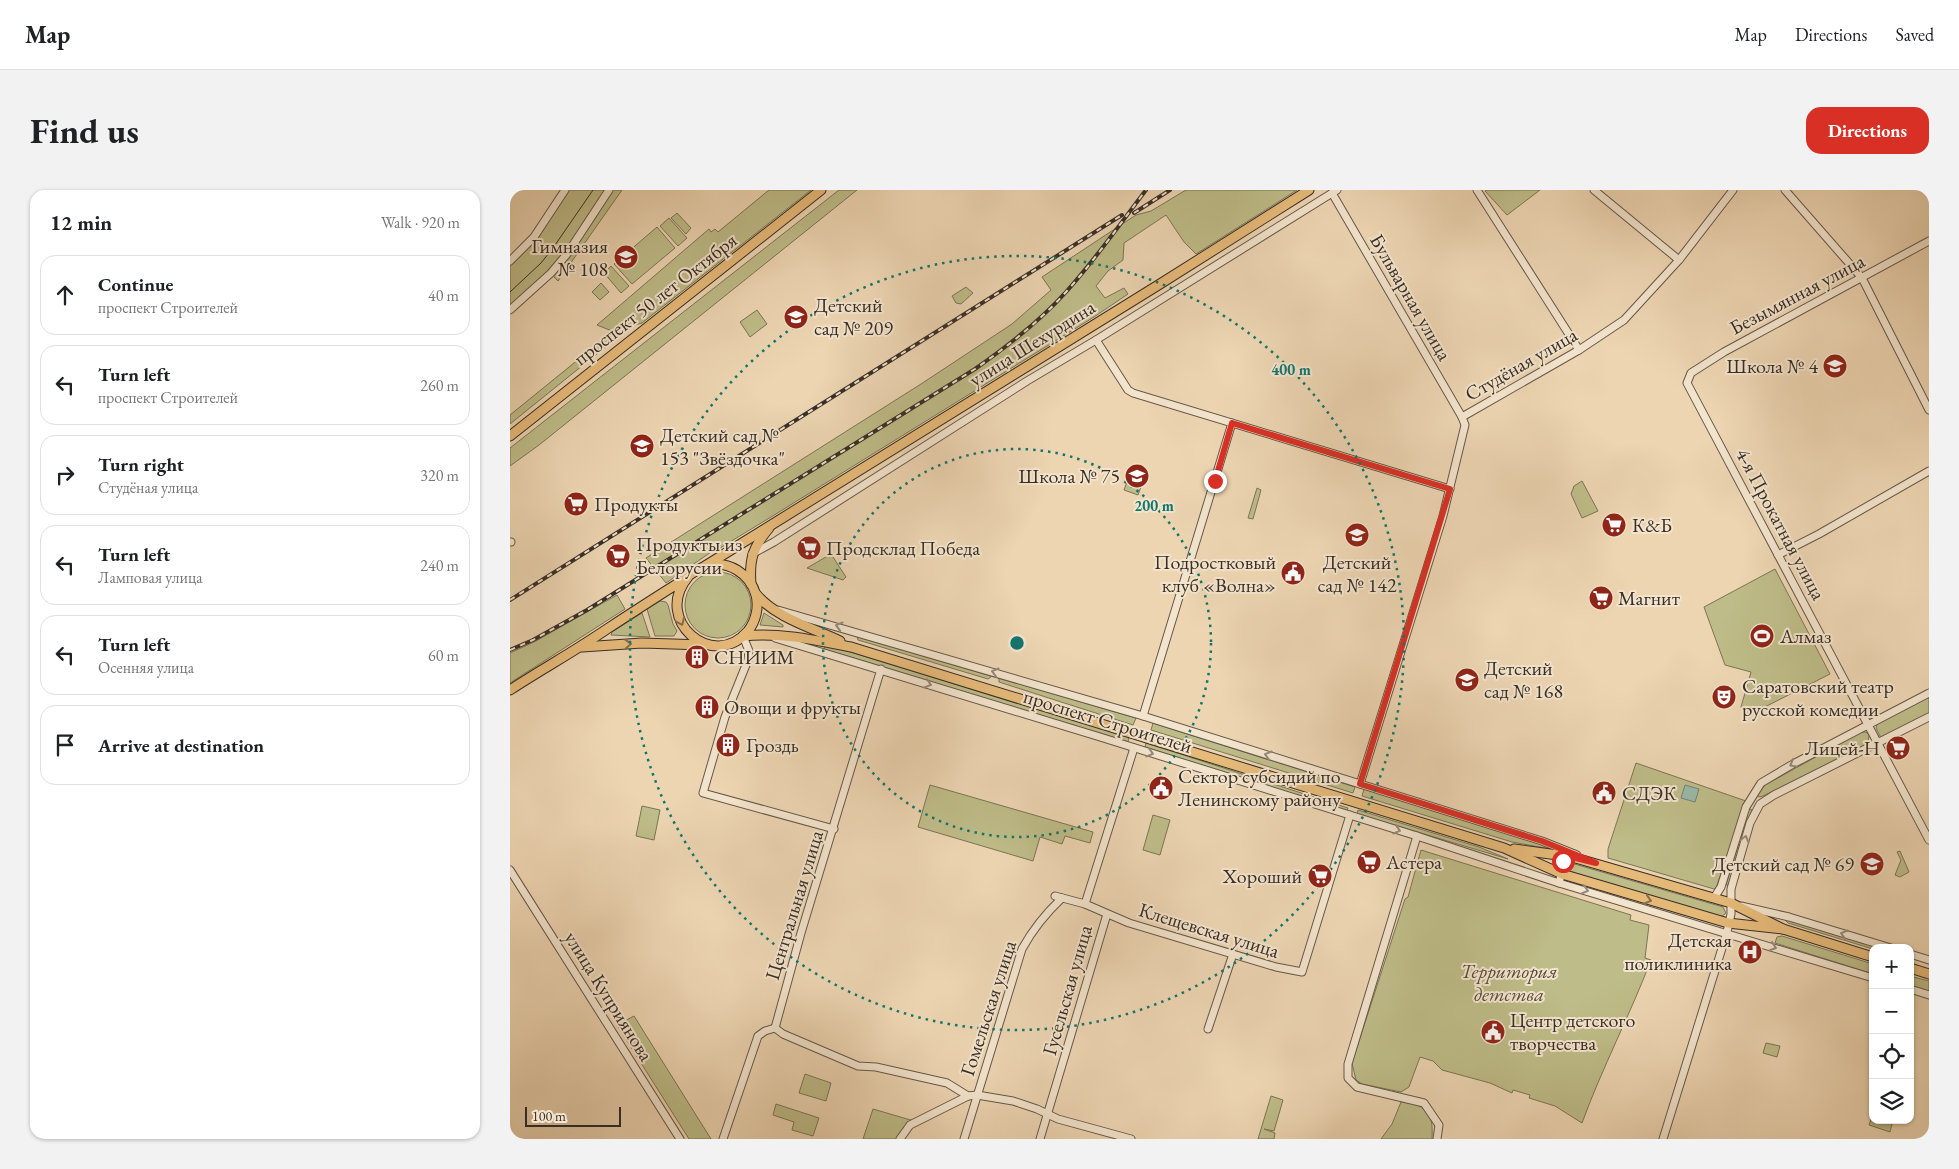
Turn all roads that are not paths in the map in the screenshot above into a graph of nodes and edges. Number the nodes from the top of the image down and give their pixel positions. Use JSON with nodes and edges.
{"nodes":[{"id":1,"x":566,"y":190,"type":"edge"},
{"id":2,"x":608,"y":190,"type":"edge"},
{"id":3,"x":821,"y":190,"type":"edge"},
{"id":4,"x":1309,"y":190,"type":"edge"},
{"id":5,"x":1477,"y":190,"type":"edge"},
{"id":6,"x":1594,"y":190,"type":"edge"},
{"id":7,"x":1733,"y":190,"type":"edge"},
{"id":8,"x":1785,"y":190,"type":"edge"},
{"id":9,"x":1335,"y":192,"type":"edge"},
{"id":10,"x":1929,"y":241,"type":"edge"},
{"id":11,"x":1679,"y":260,"type":"junction"},
{"id":12,"x":510,"y":261,"type":"edge"},
{"id":13,"x":1862,"y":278,"type":"junction"},
{"id":14,"x":510,"y":310,"type":"edge"},
{"id":15,"x":1096,"y":340,"type":"junction"},
{"id":16,"x":1579,"y":350,"type":"junction"},
{"id":17,"x":1687,"y":383,"type":"joint"},
{"id":18,"x":1929,"y":410,"type":"edge"},
{"id":19,"x":1462,"y":416,"type":"junction"},
{"id":20,"x":1232,"y":423,"type":"junction"},
{"id":21,"x":510,"y":436,"type":"edge"},
{"id":22,"x":1929,"y":471,"type":"edge"},
{"id":23,"x":1450,"y":489,"type":"junction"},
{"id":24,"x":772,"y":524,"type":"junction"},
{"id":25,"x":752,"y":554,"type":"junction"},
{"id":26,"x":1778,"y":556,"type":"junction"},
{"id":27,"x":706,"y":566,"type":"junction"},
{"id":28,"x":688,"y":577,"type":"junction"},
{"id":29,"x":752,"y":584,"type":"junction"},
{"id":30,"x":756,"y":594,"type":"junction"},
{"id":31,"x":773,"y":608,"type":"junction"},
{"id":32,"x":761,"y":634,"type":"junction"},
{"id":33,"x":742,"y":636,"type":"junction"},
{"id":34,"x":707,"y":645,"type":"junction"},
{"id":35,"x":850,"y":646,"type":"junction"},
{"id":36,"x":579,"y":648,"type":"junction"},
{"id":37,"x":881,"y":670,"type":"junction"},
{"id":38,"x":510,"y":690,"type":"edge"},
{"id":39,"x":1929,"y":693,"type":"edge"},
{"id":40,"x":1143,"y":716,"type":"junction"},
{"id":41,"x":1929,"y":717,"type":"edge"},
{"id":42,"x":1869,"y":725,"type":"junction"},
{"id":43,"x":1878,"y":743,"type":"junction"},
{"id":44,"x":1134,"y":748,"type":"junction"},
{"id":45,"x":1360,"y":784,"type":"junction"},
{"id":46,"x":1350,"y":816,"type":"junction"},
{"id":47,"x":834,"y":829,"type":"junction"},
{"id":48,"x":1417,"y":836,"type":"junction"},
{"id":49,"x":1929,"y":840,"type":"edge"},
{"id":50,"x":1504,"y":848,"type":"junction"},
{"id":51,"x":1572,"y":857,"type":"junction"},
{"id":52,"x":1596,"y":863,"type":"junction"},
{"id":53,"x":510,"y":870,"type":"edge"},
{"id":54,"x":1560,"y":878,"type":"junction"},
{"id":55,"x":1714,"y":898,"type":"junction"},
{"id":56,"x":1731,"y":903,"type":"junction"},
{"id":57,"x":1085,"y":904,"type":"junction"},
{"id":58,"x":1107,"y":914,"type":"junction"},
{"id":59,"x":1728,"y":928,"type":"junction"},
{"id":60,"x":1783,"y":929,"type":"junction"},
{"id":61,"x":1878,"y":944,"type":"edge"},
{"id":62,"x":1233,"y":954,"type":"junction"},
{"id":63,"x":1914,"y":955,"type":"edge"},
{"id":64,"x":1869,"y":956,"type":"edge"},
{"id":65,"x":1929,"y":960,"type":"edge"},
{"id":66,"x":1914,"y":969,"type":"edge"},
{"id":67,"x":1929,"y":974,"type":"edge"},
{"id":68,"x":1869,"y":977,"type":"edge"},
{"id":69,"x":1914,"y":990,"type":"edge"},
{"id":70,"x":1929,"y":995,"type":"edge"},
{"id":71,"x":774,"y":1028,"type":"junction"},
{"id":72,"x":1208,"y":1029,"type":"dead end"},
{"id":73,"x":977,"y":1095,"type":"junction"},
{"id":74,"x":968,"y":1096,"type":"junction"},
{"id":75,"x":1048,"y":1115,"type":"junction"},
{"id":76,"x":680,"y":1139,"type":"edge"},
{"id":77,"x":723,"y":1139,"type":"edge"},
{"id":78,"x":900,"y":1139,"type":"edge"},
{"id":79,"x":964,"y":1139,"type":"edge"},
{"id":80,"x":1040,"y":1139,"type":"edge"},
{"id":81,"x":1131,"y":1139,"type":"edge"},
{"id":82,"x":1437,"y":1139,"type":"edge"},
{"id":83,"x":1663,"y":1139,"type":"edge"}],
"edges":[{"from":1,"to":12,"type":"street"},
{"from":2,"to":14,"type":"street"},
{"from":3,"to":21,"type":"main road","name":"проспект 50 лет Октября"},
{"from":4,"to":24,"type":"main road","name":"улица Шехурдина"},
{"from":5,"to":16,"type":"street"},
{"from":6,"to":11,"type":"street"},
{"from":7,"to":11,"type":"street","name":"Студёная улица"},
{"from":8,"to":13,"type":"street"},
{"from":9,"to":15,"type":"street"},
{"from":9,"to":19,"type":"street","name":"Бульварная улица"},
{"from":10,"to":13,"type":"street","name":"Безымянная улица"},
{"from":11,"to":16,"type":"street","name":"Студёная улица"},
{"from":13,"to":17,"type":"street","name":"Безымянная улица"},
{"from":13,"to":18,"type":"street"},
{"from":15,"to":20,"type":"street"},
{"from":15,"to":25,"type":"street"},
{"from":16,"to":19,"type":"street","name":"Студёная улица"},
{"from":17,"to":26,"type":"street","name":"4-я Прокатная улица"},
{"from":19,"to":23,"type":"street","name":"Студёная улица"},
{"from":20,"to":23,"type":"street"},
{"from":20,"to":40,"type":"street"},
{"from":22,"to":26,"type":"street"},
{"from":23,"to":45,"type":"street","name":"Студёная улица"},
{"from":24,"to":25,"type":"main road","name":"улица Шехурдина"},
{"from":24,"to":27,"type":"main road","name":"улица Шехурдина"},
{"from":25,"to":29,"type":"main road"},
{"from":26,"to":42,"type":"street","name":"4-я Прокатная улица"},
{"from":27,"to":28,"type":"main road"},
{"from":27,"to":29,"type":"main road"},
{"from":28,"to":34,"type":"main road","one_way":true},
{"from":28,"to":36,"type":"main road"},
{"from":29,"to":30,"type":"main road"},
{"from":30,"to":31,"type":"main road","name":"проспект Строителей"},
{"from":30,"to":33,"type":"main road"},
{"from":31,"to":35,"type":"main road","name":"проспект Строителей"},
{"from":40,"to":31,"type":"street","name":"проспект Строителей","one_way":true},
{"from":32,"to":33,"type":"main road","name":"проспект Строителей"},
{"from":32,"to":35,"type":"main road","name":"проспект Строителей"},
{"from":32,"to":37,"type":"street","name":"проспект Строителей"},
{"from":33,"to":34,"type":"main road"},
{"from":33,"to":47,"type":"street"},
{"from":36,"to":34,"type":"main road","one_way":true},
{"from":35,"to":50,"type":"main road","name":"проспект Строителей"},
{"from":36,"to":38,"type":"main road"},
{"from":37,"to":44,"type":"street","name":"проспект Строителей","one_way":true},
{"from":37,"to":47,"type":"street","name":"Центральная улица"},
{"from":39,"to":42,"type":"street"},
{"from":45,"to":40,"type":"street","name":"проспект Строителей","one_way":true},
{"from":41,"to":43,"type":"street"},
{"from":42,"to":43,"type":"street","name":"4-я Прокатная улица"},
{"from":42,"to":55,"type":"street","one_way":true},
{"from":43,"to":49,"type":"street","name":"4-я Прокатная улица"},
{"from":56,"to":43,"type":"street","one_way":true},
{"from":44,"to":46,"type":"street","name":"проспект Строителей","one_way":true},
{"from":44,"to":57,"type":"street","name":"Гусельская улица"},
{"from":45,"to":52,"type":"street","name":"проспект Строителей"},
{"from":46,"to":48,"type":"street","name":"проспект Строителей","one_way":true},
{"from":46,"to":62,"type":"street","name":"Клещевская улица"},
{"from":47,"to":71,"type":"street","name":"Центральная улица"},
{"from":48,"to":54,"type":"street","name":"проспект Строителей"},
{"from":48,"to":82,"type":"street"},
{"from":50,"to":51,"type":"main road","name":"проспект Строителей"},
{"from":50,"to":54,"type":"main road","name":"проспект Строителей"},
{"from":51,"to":52,"type":"main road","name":"проспект Строителей"},
{"from":51,"to":54,"type":"street"},
{"from":52,"to":55,"type":"main road","name":"проспект Строителей"},
{"from":53,"to":76,"type":"street","name":"улица Куприянова"},
{"from":54,"to":59,"type":"main road","name":"проспект Строителей","one_way":true},
{"from":55,"to":56,"type":"main road","name":"проспект Строителей"},
{"from":56,"to":59,"type":"street"},
{"from":56,"to":60,"type":"main road","name":"проспект Строителей"},
{"from":61,"to":56,"type":"street","name":"проспект Строителей","one_way":true},
{"from":57,"to":58,"type":"street","name":"Гусельская улица"},
{"from":57,"to":73,"type":"street","name":"Гомельская улица"},
{"from":58,"to":62,"type":"street","name":"Клещевская улица"},
{"from":58,"to":75,"type":"street","name":"Гусельская улица"},
{"from":59,"to":60,"type":"main road","name":"проспект Строителей"},
{"from":59,"to":68,"type":"street","name":"проспект Строителей","one_way":true},
{"from":59,"to":83,"type":"street"},
{"from":60,"to":64,"type":"main road","name":"проспект Строителей"},
{"from":62,"to":72,"type":"street"},
{"from":63,"to":65,"type":"street"},
{"from":66,"to":67,"type":"main road"},
{"from":69,"to":70,"type":"street"},
{"from":71,"to":74,"type":"street"},
{"from":71,"to":77,"type":"street"},
{"from":73,"to":74,"type":"street"},
{"from":73,"to":75,"type":"street"},
{"from":73,"to":79,"type":"street","name":"Гомельская улица"},
{"from":74,"to":78,"type":"street"},
{"from":75,"to":80,"type":"street","name":"Гусельская улица"},
{"from":75,"to":81,"type":"street"}]}
